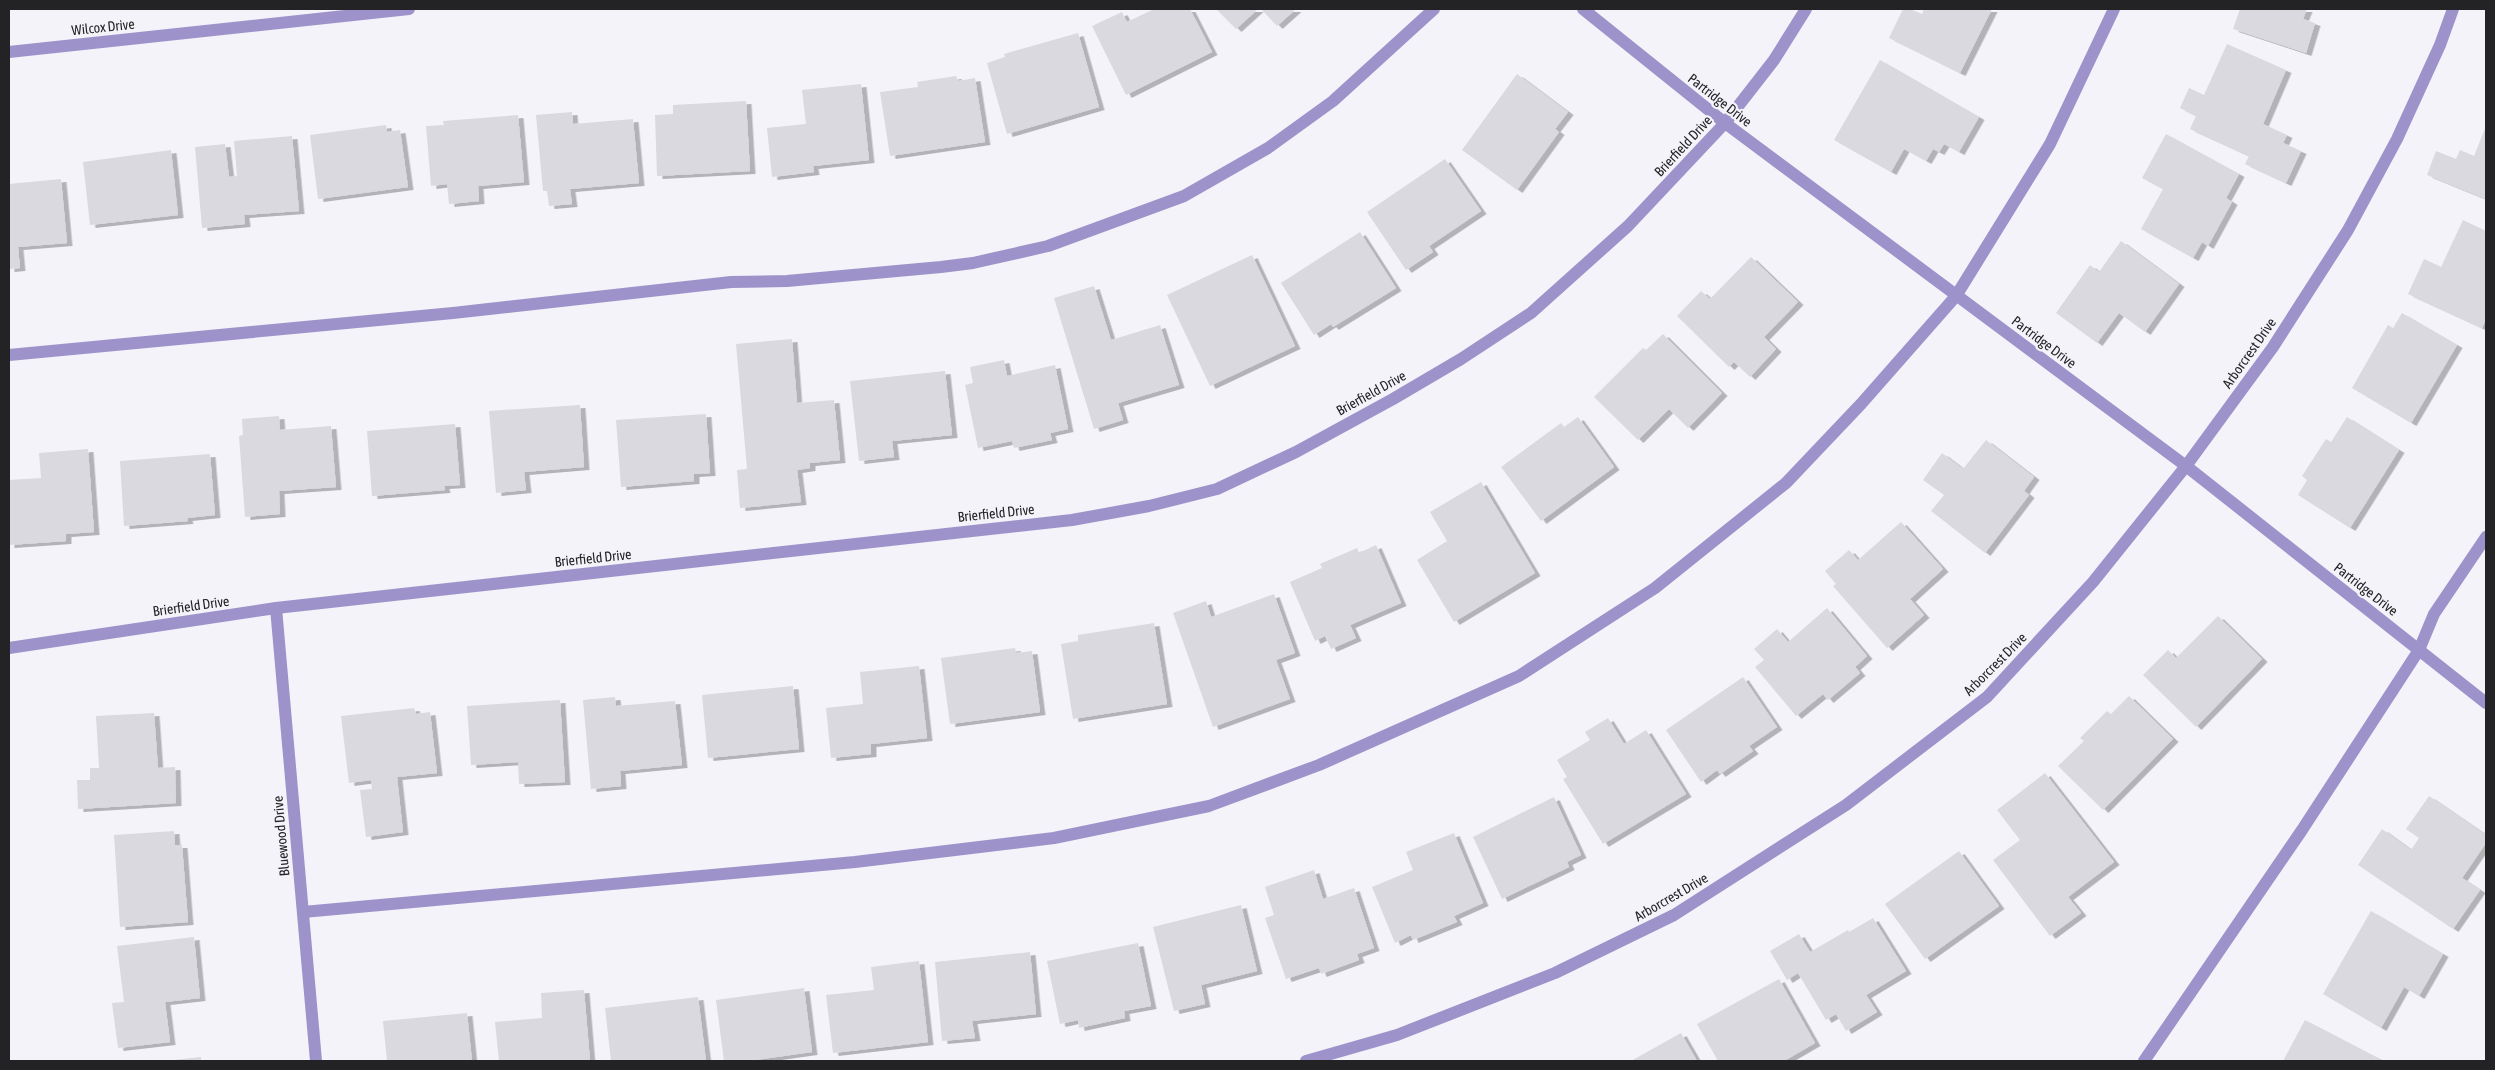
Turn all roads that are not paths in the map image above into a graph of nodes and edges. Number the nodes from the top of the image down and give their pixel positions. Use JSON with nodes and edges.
{"nodes":[{"id":1,"x":409,"y":9,"type":"edge"},
{"id":2,"x":1434,"y":9,"type":"edge"},
{"id":3,"x":1582,"y":9,"type":"edge"},
{"id":4,"x":1806,"y":9,"type":"edge"},
{"id":5,"x":2114,"y":9,"type":"edge"},
{"id":6,"x":2453,"y":9,"type":"edge"},
{"id":7,"x":9,"y":52,"type":"edge"},
{"id":8,"x":1725,"y":124,"type":"junction"},
{"id":9,"x":1956,"y":296,"type":"junction"},
{"id":10,"x":9,"y":356,"type":"edge"},
{"id":11,"x":2186,"y":466,"type":"junction"},
{"id":12,"x":2486,"y":537,"type":"edge"},
{"id":13,"x":276,"y":608,"type":"junction"},
{"id":14,"x":9,"y":648,"type":"edge"},
{"id":15,"x":2419,"y":650,"type":"junction"},
{"id":16,"x":2486,"y":703,"type":"edge"},
{"id":17,"x":303,"y":912,"type":"junction"},
{"id":18,"x":316,"y":1061,"type":"edge"},
{"id":19,"x":1306,"y":1061,"type":"edge"},
{"id":20,"x":2144,"y":1061,"type":"edge"}],
"edges":[{"from":1,"to":7,"type":"street","name":"Wilcox Drive"},
{"from":2,"to":10,"type":"street"},
{"from":3,"to":8,"type":"street","name":"Partridge Drive"},
{"from":4,"to":8,"type":"street","name":"Brierfield Drive"},
{"from":5,"to":9,"type":"street"},
{"from":6,"to":11,"type":"street","name":"Arborcrest Drive"},
{"from":8,"to":9,"type":"street","name":"Partridge Drive"},
{"from":8,"to":13,"type":"street","name":"Brierfield Drive"},
{"from":9,"to":11,"type":"street","name":"Partridge Drive"},
{"from":9,"to":17,"type":"street"},
{"from":11,"to":15,"type":"street","name":"Partridge Drive"},
{"from":11,"to":19,"type":"street","name":"Arborcrest Drive"},
{"from":12,"to":15,"type":"street"},
{"from":13,"to":14,"type":"street","name":"Brierfield Drive"},
{"from":13,"to":17,"type":"street","name":"Bluewood Drive"},
{"from":15,"to":16,"type":"street","name":"Partridge Drive"},
{"from":15,"to":20,"type":"street"},
{"from":17,"to":18,"type":"street","name":"Bluewood Drive"}]}
